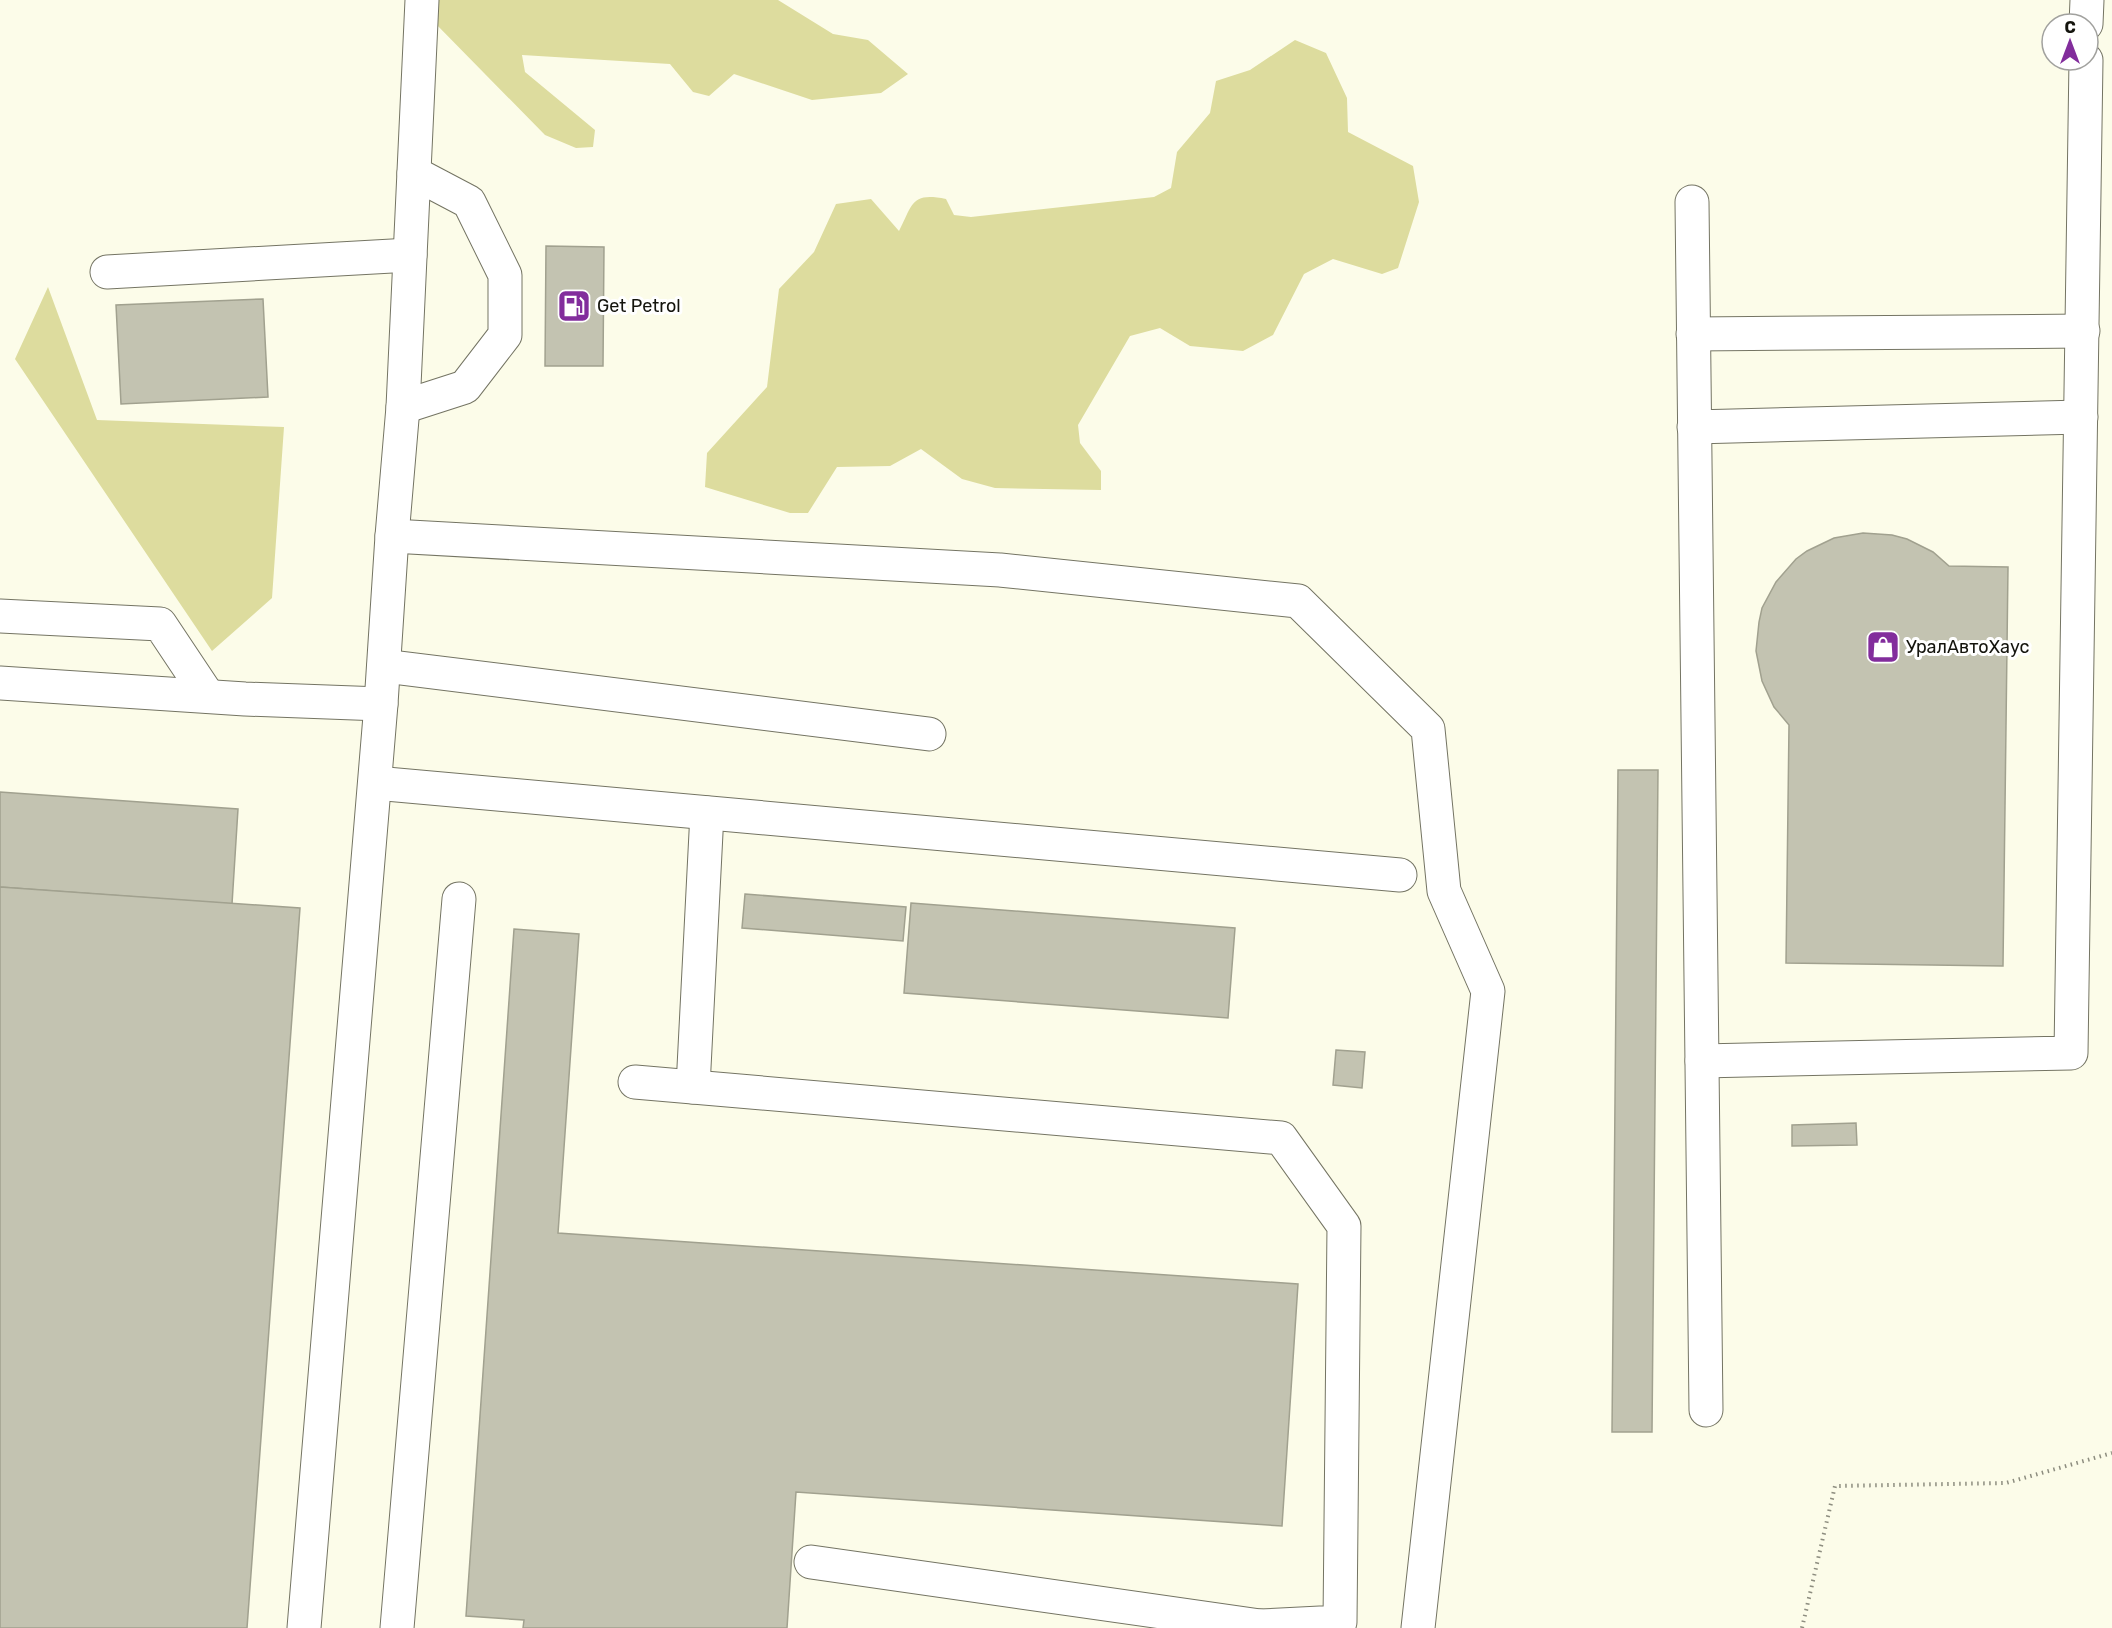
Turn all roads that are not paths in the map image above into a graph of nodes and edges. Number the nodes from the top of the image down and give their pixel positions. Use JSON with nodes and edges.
{"nodes":[{"id":1,"x":422,"y":0,"type":"edge"},
{"id":2,"x":2086,"y":72,"type":"edge"},
{"id":3,"x":414,"y":173,"type":"junction"},
{"id":4,"x":1692,"y":202,"type":"dead end"},
{"id":5,"x":410,"y":255,"type":"junction"},
{"id":6,"x":106,"y":272,"type":"dead end"},
{"id":7,"x":2083,"y":332,"type":"junction"},
{"id":8,"x":1693,"y":334,"type":"junction"},
{"id":9,"x":403,"y":407,"type":"junction"},
{"id":10,"x":2081,"y":417,"type":"junction"},
{"id":11,"x":1694,"y":427,"type":"junction"},
{"id":12,"x":392,"y":536,"type":"junction"},
{"id":13,"x":0,"y":616,"type":"edge"},
{"id":14,"x":384,"y":666,"type":"junction"},
{"id":15,"x":0,"y":683,"type":"edge"},
{"id":16,"x":208,"y":696,"type":"junction"},
{"id":17,"x":381,"y":704,"type":"junction"},
{"id":18,"x":929,"y":734,"type":"dead end"},
{"id":19,"x":375,"y":783,"type":"junction"},
{"id":20,"x":707,"y":813,"type":"junction"},
{"id":21,"x":1400,"y":875,"type":"dead end"},
{"id":22,"x":459,"y":899,"type":"dead end"},
{"id":23,"x":1702,"y":1061,"type":"junction"},
{"id":24,"x":635,"y":1082,"type":"dead end"},
{"id":25,"x":693,"y":1087,"type":"junction"},
{"id":26,"x":1706,"y":1410,"type":"dead end"},
{"id":27,"x":811,"y":1562,"type":"dead end"},
{"id":28,"x":1260,"y":1627,"type":"edge"},
{"id":29,"x":304,"y":1628,"type":"edge"},
{"id":30,"x":397,"y":1628,"type":"edge"},
{"id":31,"x":1418,"y":1628,"type":"edge"}],
"edges":[{"from":1,"to":3,"type":"lane"},
{"from":2,"to":7,"type":"lane"},
{"from":3,"to":5,"type":"lane"},
{"from":3,"to":9,"type":"lane"},
{"from":4,"to":8,"type":"lane"},
{"from":5,"to":6,"type":"lane"},
{"from":5,"to":9,"type":"lane"},
{"from":7,"to":8,"type":"lane"},
{"from":7,"to":10,"type":"lane"},
{"from":8,"to":11,"type":"lane"},
{"from":9,"to":12,"type":"lane"},
{"from":10,"to":11,"type":"lane"},
{"from":10,"to":23,"type":"lane"},
{"from":11,"to":23,"type":"lane"},
{"from":12,"to":14,"type":"lane"},
{"from":12,"to":31,"type":"lane"},
{"from":13,"to":16,"type":"lane"},
{"from":14,"to":17,"type":"lane"},
{"from":14,"to":18,"type":"lane"},
{"from":15,"to":16,"type":"lane"},
{"from":16,"to":17,"type":"lane"},
{"from":17,"to":19,"type":"lane"},
{"from":19,"to":20,"type":"lane"},
{"from":19,"to":29,"type":"lane"},
{"from":20,"to":21,"type":"lane"},
{"from":20,"to":25,"type":"lane"},
{"from":22,"to":30,"type":"lane"},
{"from":23,"to":26,"type":"lane"},
{"from":24,"to":25,"type":"lane"},
{"from":25,"to":28,"type":"lane"},
{"from":27,"to":28,"type":"lane"}]}
